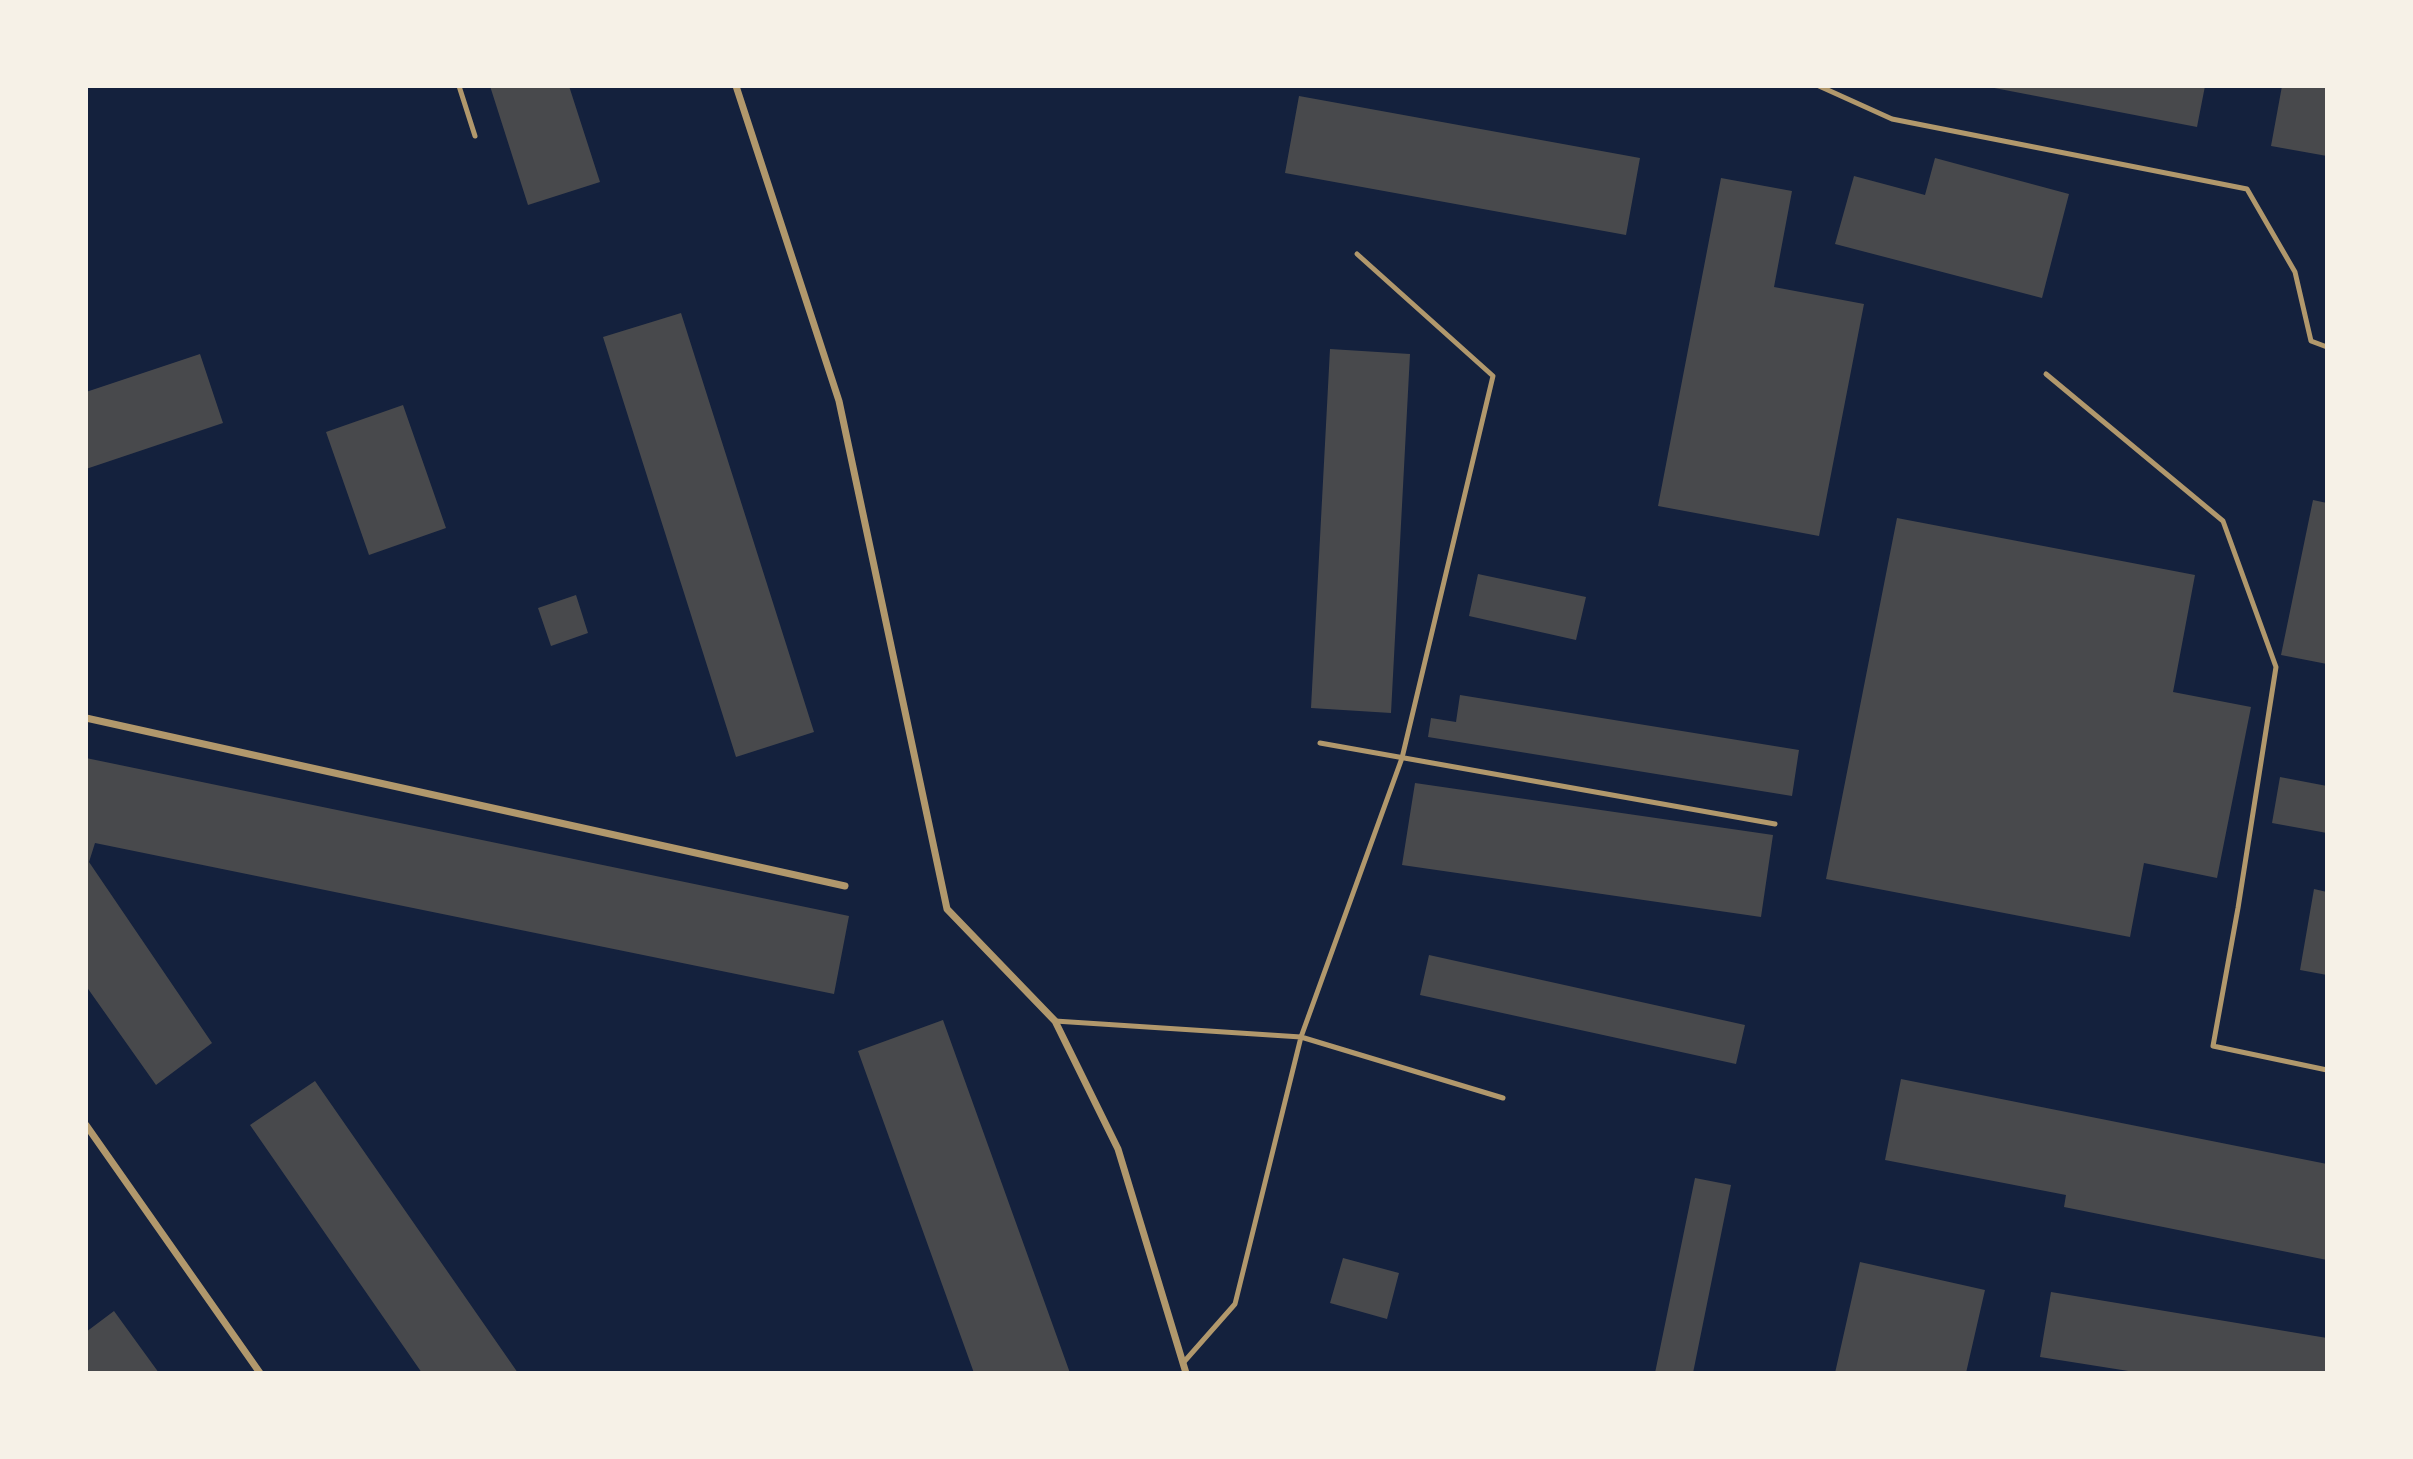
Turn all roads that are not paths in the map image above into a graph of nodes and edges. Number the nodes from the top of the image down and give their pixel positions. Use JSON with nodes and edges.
{"nodes":[{"id":1,"x":459,"y":86,"type":"edge"},
{"id":2,"x":736,"y":86,"type":"edge"},
{"id":3,"x":1819,"y":86,"type":"edge"},
{"id":4,"x":475,"y":135,"type":"dead end"},
{"id":5,"x":1356,"y":254,"type":"dead end"},
{"id":6,"x":2327,"y":347,"type":"edge"},
{"id":7,"x":2046,"y":374,"type":"dead end"},
{"id":8,"x":86,"y":718,"type":"edge"},
{"id":9,"x":1320,"y":743,"type":"dead end"},
{"id":10,"x":1402,"y":758,"type":"junction"},
{"id":11,"x":1774,"y":824,"type":"dead end"},
{"id":12,"x":845,"y":886,"type":"dead end"},
{"id":13,"x":1055,"y":1021,"type":"junction"},
{"id":14,"x":1301,"y":1037,"type":"junction"},
{"id":15,"x":2327,"y":1070,"type":"edge"},
{"id":16,"x":1503,"y":1098,"type":"dead end"},
{"id":17,"x":86,"y":1125,"type":"edge"},
{"id":18,"x":1183,"y":1363,"type":"junction"},
{"id":19,"x":260,"y":1373,"type":"edge"},
{"id":20,"x":1186,"y":1373,"type":"edge"}],
"edges":[{"from":1,"to":4,"type":"lane"},
{"from":2,"to":13,"type":"street"},
{"from":3,"to":6,"type":"lane"},
{"from":5,"to":10,"type":"lane"},
{"from":7,"to":15,"type":"lane"},
{"from":8,"to":12,"type":"street"},
{"from":9,"to":10,"type":"lane"},
{"from":10,"to":11,"type":"lane"},
{"from":10,"to":14,"type":"lane"},
{"from":13,"to":14,"type":"lane"},
{"from":13,"to":18,"type":"street"},
{"from":14,"to":16,"type":"lane"},
{"from":14,"to":18,"type":"lane"},
{"from":17,"to":19,"type":"street"},
{"from":18,"to":20,"type":"street"}]}
